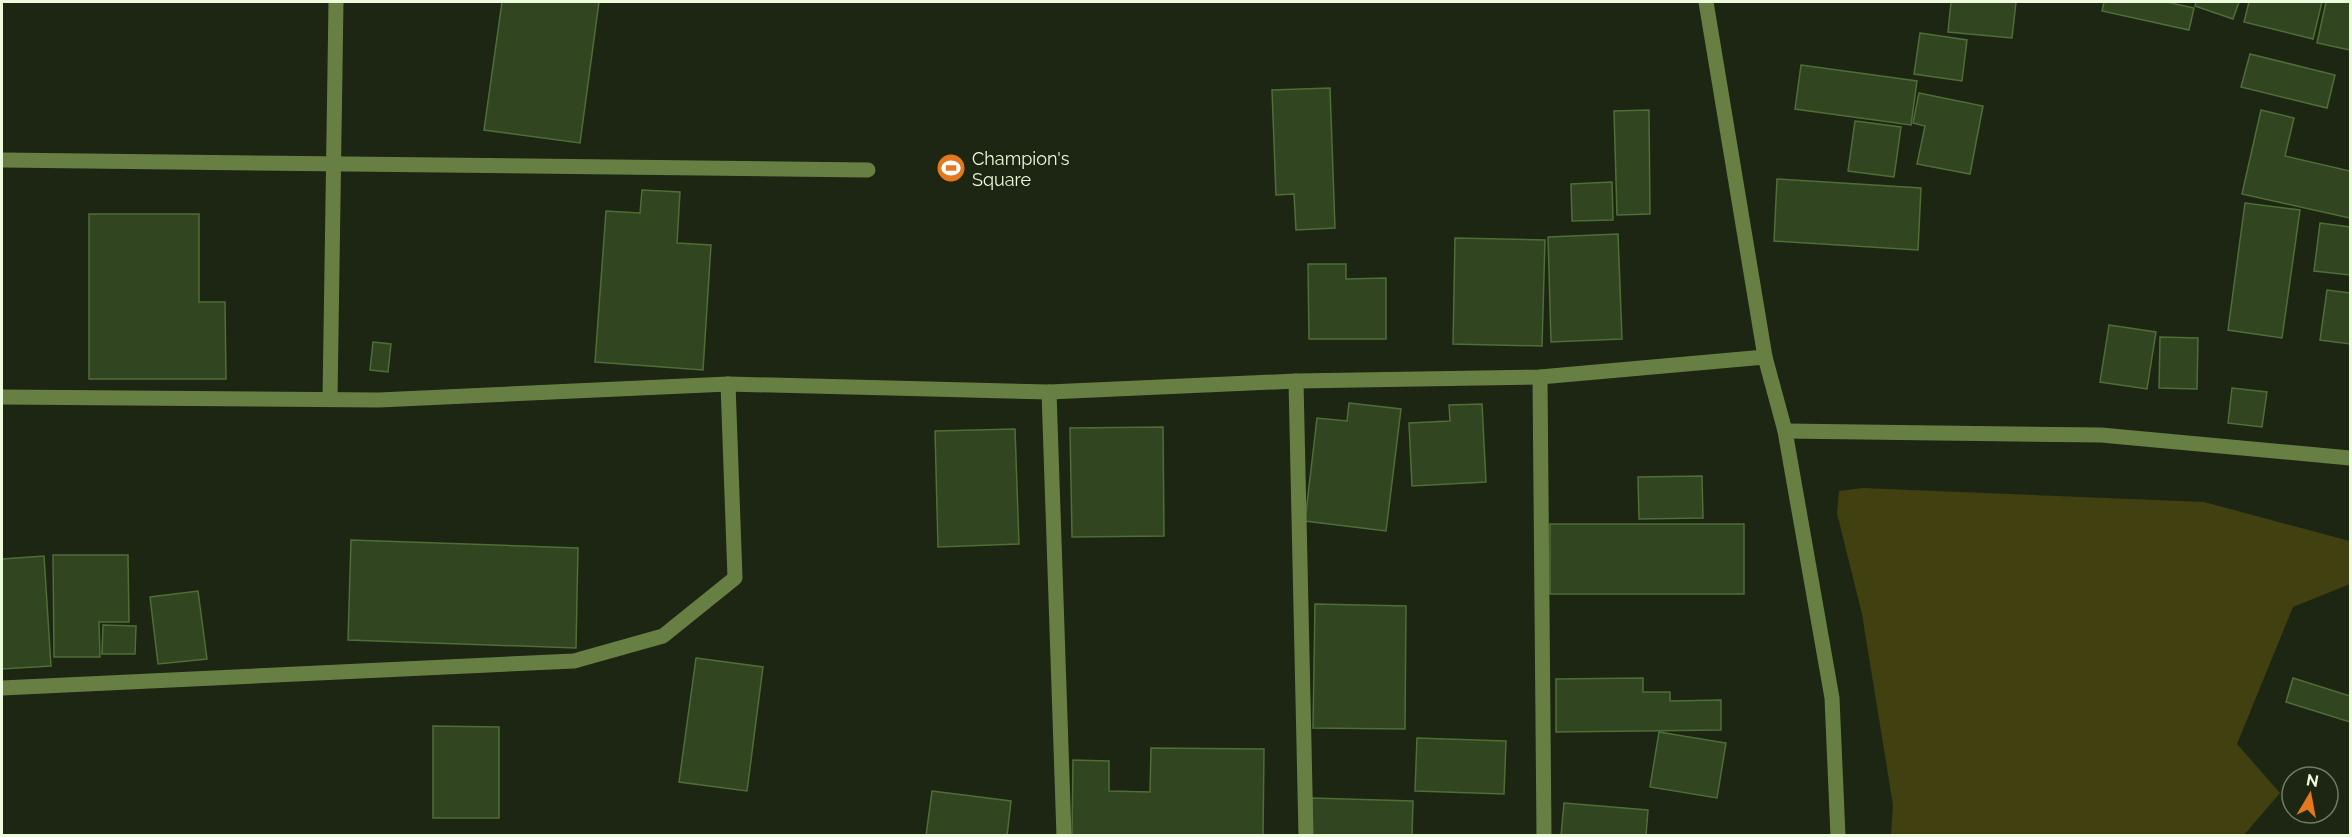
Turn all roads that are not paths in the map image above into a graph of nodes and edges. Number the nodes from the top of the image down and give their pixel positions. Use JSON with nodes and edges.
{"nodes":[{"id":1,"x":336,"y":2,"type":"edge"},
{"id":2,"x":1706,"y":2,"type":"edge"},
{"id":3,"x":2,"y":160,"type":"edge"},
{"id":4,"x":333,"y":163,"type":"junction"},
{"id":5,"x":867,"y":170,"type":"dead end"},
{"id":6,"x":1765,"y":357,"type":"junction"},
{"id":7,"x":1540,"y":377,"type":"junction"},
{"id":8,"x":1296,"y":381,"type":"junction"},
{"id":9,"x":728,"y":384,"type":"junction"},
{"id":10,"x":1050,"y":392,"type":"junction"},
{"id":11,"x":2,"y":397,"type":"edge"},
{"id":12,"x":330,"y":399,"type":"junction"},
{"id":13,"x":1785,"y":431,"type":"junction"},
{"id":14,"x":2350,"y":458,"type":"edge"},
{"id":15,"x":2,"y":688,"type":"edge"},
{"id":16,"x":1064,"y":836,"type":"edge"},
{"id":17,"x":1306,"y":836,"type":"edge"},
{"id":18,"x":1544,"y":836,"type":"edge"},
{"id":19,"x":1838,"y":836,"type":"edge"}],
"edges":[{"from":1,"to":4,"type":"street"},
{"from":2,"to":6,"type":"street"},
{"from":3,"to":4,"type":"street"},
{"from":4,"to":5,"type":"street"},
{"from":4,"to":12,"type":"street"},
{"from":6,"to":7,"type":"street"},
{"from":6,"to":13,"type":"street"},
{"from":7,"to":8,"type":"street"},
{"from":7,"to":18,"type":"street"},
{"from":8,"to":10,"type":"street"},
{"from":8,"to":17,"type":"street"},
{"from":9,"to":10,"type":"street"},
{"from":9,"to":12,"type":"street"},
{"from":9,"to":15,"type":"street"},
{"from":10,"to":16,"type":"street"},
{"from":11,"to":12,"type":"street"},
{"from":13,"to":14,"type":"street"},
{"from":13,"to":19,"type":"street"}]}
